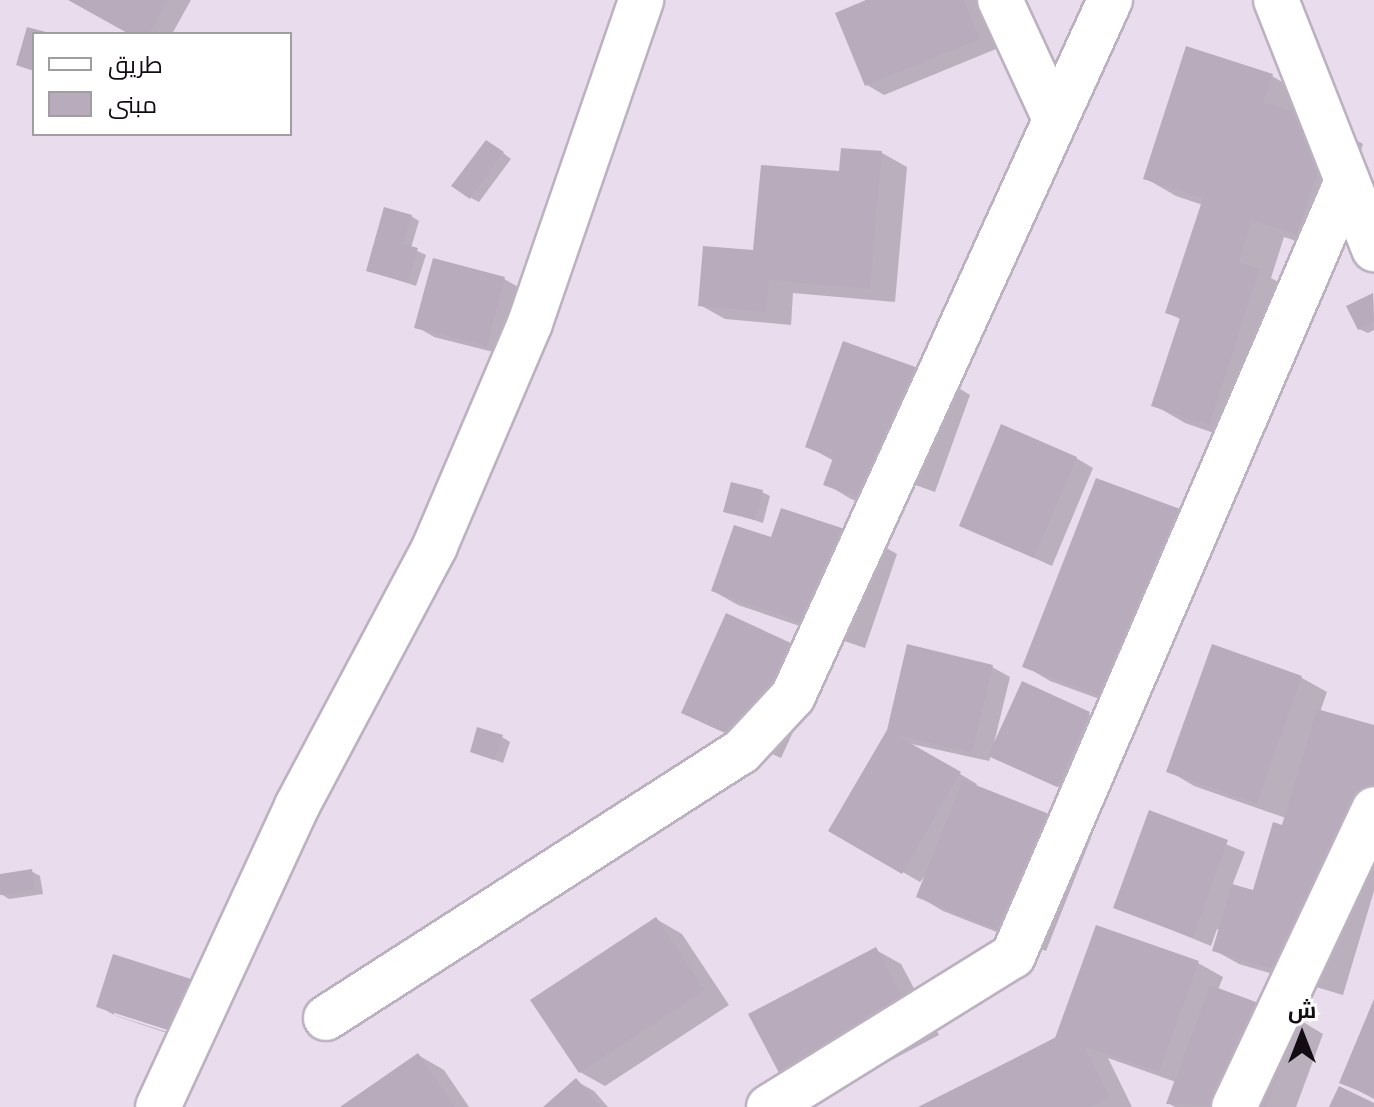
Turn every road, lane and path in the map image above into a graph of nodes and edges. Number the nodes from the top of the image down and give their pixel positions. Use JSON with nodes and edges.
{"nodes":[{"id":1,"x":641,"y":0,"type":"edge"},
{"id":2,"x":1000,"y":0,"type":"edge"},
{"id":3,"x":1110,"y":0,"type":"edge"},
{"id":4,"x":1276,"y":0,"type":"edge"},
{"id":5,"x":1055,"y":119,"type":"junction"},
{"id":6,"x":1347,"y":181,"type":"junction"},
{"id":7,"x":1374,"y":249,"type":"edge"},
{"id":8,"x":1374,"y":809,"type":"edge"},
{"id":9,"x":326,"y":1018,"type":"dead end"},
{"id":10,"x":158,"y":1107,"type":"edge"},
{"id":11,"x":769,"y":1107,"type":"edge"},
{"id":12,"x":1234,"y":1107,"type":"edge"}],
"edges":[{"from":1,"to":10,"type":"street"},
{"from":2,"to":5,"type":"street"},
{"from":3,"to":5,"type":"street"},
{"from":4,"to":6,"type":"street"},
{"from":5,"to":9,"type":"street"},
{"from":6,"to":7,"type":"street"},
{"from":6,"to":11,"type":"street"},
{"from":8,"to":12,"type":"street"}]}
